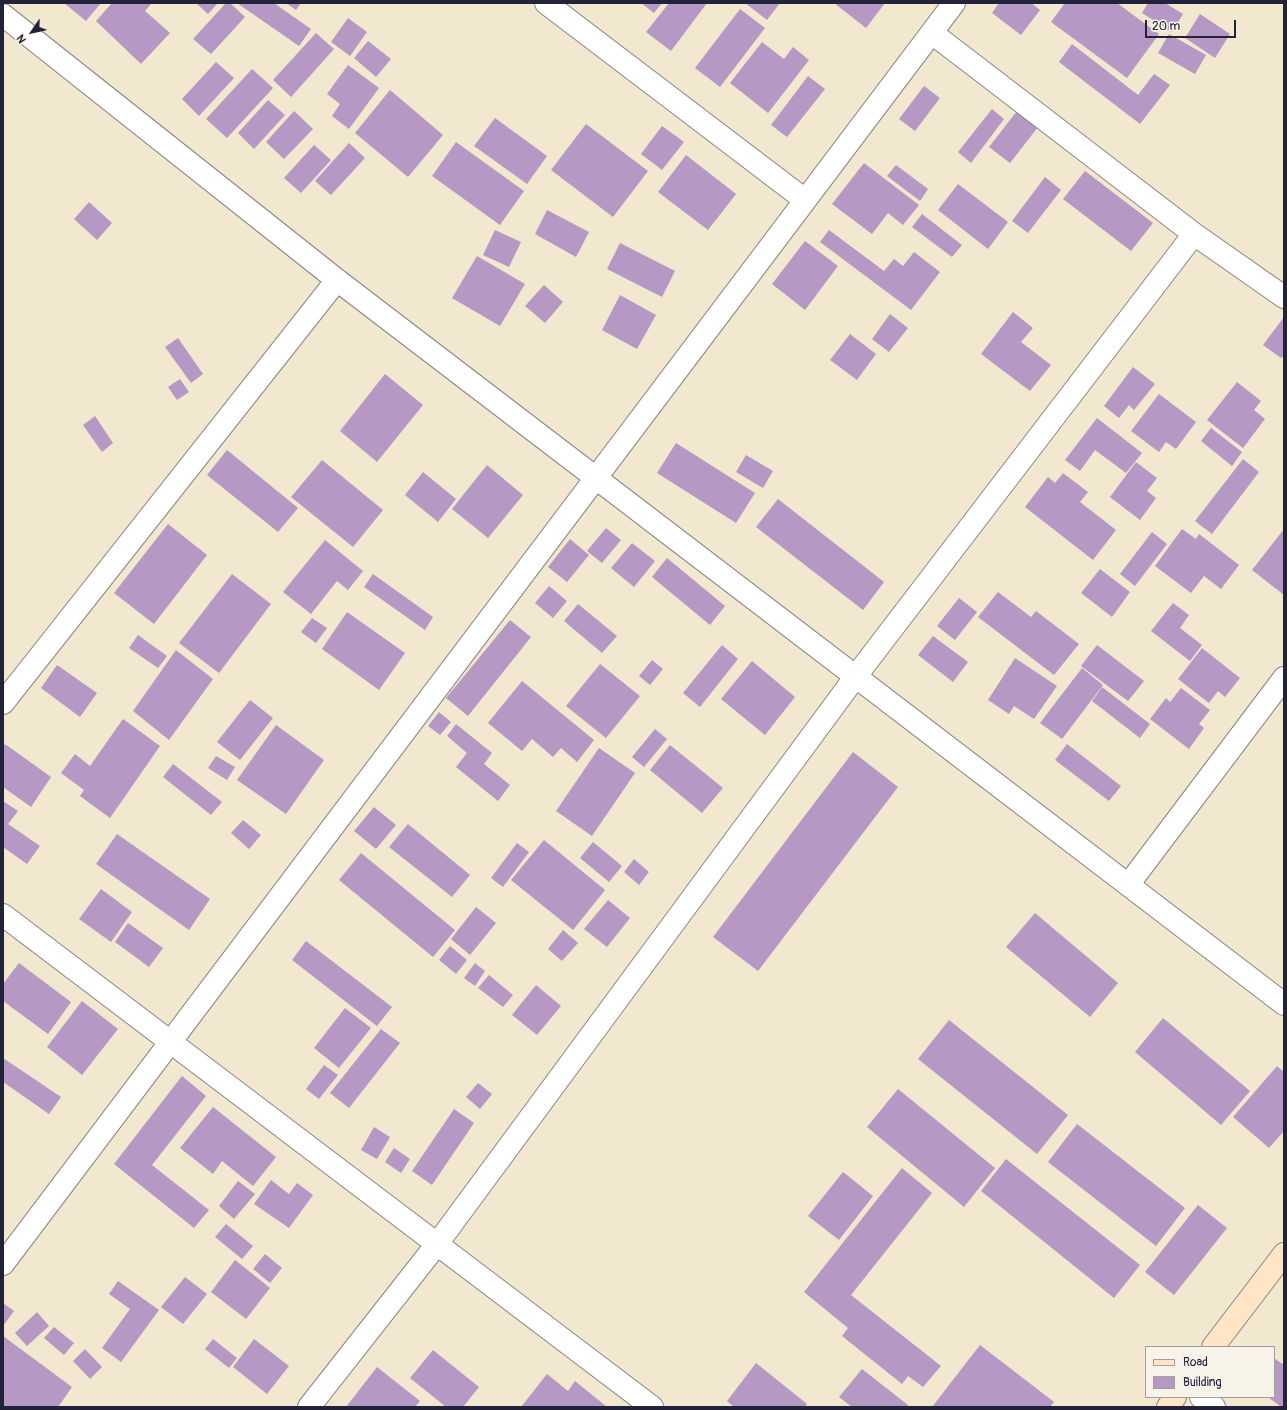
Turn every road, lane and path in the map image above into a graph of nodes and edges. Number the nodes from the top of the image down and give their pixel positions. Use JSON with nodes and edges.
{"nodes":[{"id":1,"x":546,"y":3,"type":"edge"},
{"id":2,"x":954,"y":3,"type":"edge"},
{"id":3,"x":3,"y":15,"type":"edge"},
{"id":4,"x":932,"y":34,"type":"junction"},
{"id":5,"x":805,"y":200,"type":"junction"},
{"id":6,"x":1194,"y":234,"type":"junction"},
{"id":7,"x":337,"y":280,"type":"junction"},
{"id":8,"x":1284,"y":297,"type":"edge"},
{"id":9,"x":596,"y":477,"type":"junction"},
{"id":10,"x":856,"y":676,"type":"junction"},
{"id":11,"x":1284,"y":678,"type":"edge"},
{"id":12,"x":3,"y":703,"type":"edge"},
{"id":13,"x":1128,"y":885,"type":"junction"},
{"id":14,"x":3,"y":915,"type":"edge"},
{"id":15,"x":1284,"y":1004,"type":"edge"},
{"id":16,"x":170,"y":1042,"type":"junction"},
{"id":17,"x":437,"y":1244,"type":"junction"},
{"id":18,"x":1284,"y":1254,"type":"edge"},
{"id":19,"x":3,"y":1264,"type":"edge"},
{"id":20,"x":1214,"y":1346,"type":"edge"},
{"id":21,"x":1174,"y":1398,"type":"edge"},
{"id":22,"x":1202,"y":1398,"type":"edge"},
{"id":23,"x":308,"y":1407,"type":"edge"},
{"id":24,"x":652,"y":1407,"type":"edge"},
{"id":25,"x":1168,"y":1407,"type":"edge"},
{"id":26,"x":1214,"y":1407,"type":"edge"}],
"edges":[{"from":1,"to":5,"type":"street"},
{"from":2,"to":4,"type":"street"},
{"from":3,"to":7,"type":"street"},
{"from":4,"to":5,"type":"street"},
{"from":4,"to":6,"type":"street"},
{"from":5,"to":9,"type":"street"},
{"from":6,"to":8,"type":"street"},
{"from":6,"to":10,"type":"street"},
{"from":7,"to":9,"type":"street"},
{"from":7,"to":12,"type":"street"},
{"from":9,"to":10,"type":"street"},
{"from":9,"to":16,"type":"street"},
{"from":10,"to":13,"type":"street"},
{"from":10,"to":17,"type":"street"},
{"from":11,"to":13,"type":"street"},
{"from":13,"to":15,"type":"street"},
{"from":14,"to":16,"type":"street"},
{"from":16,"to":17,"type":"street"},
{"from":16,"to":19,"type":"street"},
{"from":17,"to":23,"type":"street"},
{"from":17,"to":24,"type":"street"},
{"from":18,"to":20,"type":"street"},
{"from":21,"to":25,"type":"street"},
{"from":22,"to":26,"type":"street"}]}
